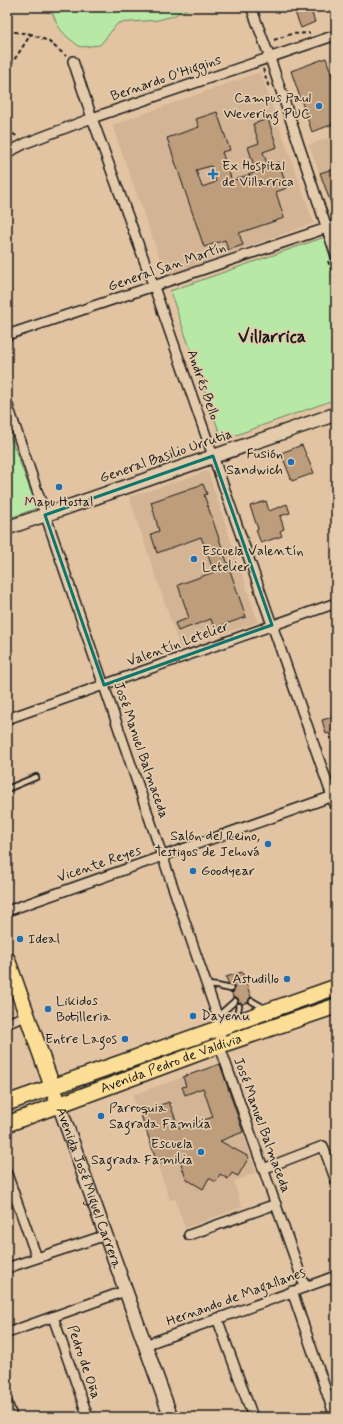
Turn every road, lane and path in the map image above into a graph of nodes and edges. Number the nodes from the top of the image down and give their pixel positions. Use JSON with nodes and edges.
{"nodes":[{"id":1,"x":251,"y":7,"type":"edge"},
{"id":2,"x":7,"y":31,"type":"edge"},
{"id":3,"x":31,"y":34,"type":"junction"},
{"id":4,"x":336,"y":34,"type":"edge"},
{"id":5,"x":270,"y":58,"type":"junction"},
{"id":6,"x":73,"y":62,"type":"joint"},
{"id":7,"x":7,"y":71,"type":"edge"},
{"id":8,"x":92,"y":118,"type":"junction"},
{"id":9,"x":7,"y":153,"type":"edge"},
{"id":10,"x":336,"y":225,"type":"edge"},
{"id":11,"x":327,"y":228,"type":"junction"},
{"id":12,"x":336,"y":256,"type":"edge"},
{"id":13,"x":154,"y":286,"type":"junction"},
{"id":14,"x":7,"y":335,"type":"edge"},
{"id":15,"x":7,"y":403,"type":"edge"},
{"id":16,"x":336,"y":414,"type":"edge"},
{"id":17,"x":213,"y":456,"type":"junction"},
{"id":18,"x":45,"y":515,"type":"junction"},
{"id":19,"x":7,"y":528,"type":"edge"},
{"id":20,"x":336,"y":603,"type":"edge"},
{"id":21,"x":272,"y":625,"type":"junction"},
{"id":22,"x":104,"y":685,"type":"junction"},
{"id":23,"x":7,"y":719,"type":"edge"},
{"id":24,"x":36,"y":777,"type":"dead end"},
{"id":25,"x":7,"y":789,"type":"edge"},
{"id":26,"x":334,"y":796,"type":"edge"},
{"id":27,"x":336,"y":808,"type":"edge"},
{"id":28,"x":162,"y":856,"type":"junction"},
{"id":29,"x":7,"y":911,"type":"edge"},
{"id":30,"x":7,"y":958,"type":"edge"},
{"id":31,"x":206,"y":985,"type":"junction"},
{"id":32,"x":336,"y":987,"type":"edge"},
{"id":33,"x":231,"y":989,"type":"dead end"},
{"id":34,"x":235,"y":1001,"type":"dead end"},
{"id":35,"x":252,"y":1001,"type":"dead end"},
{"id":36,"x":239,"y":1006,"type":"dead end"},
{"id":37,"x":336,"y":1006,"type":"edge"},
{"id":38,"x":269,"y":1010,"type":"junction"},
{"id":39,"x":27,"y":1016,"type":"junction"},
{"id":40,"x":219,"y":1022,"type":"junction"},
{"id":41,"x":236,"y":1022,"type":"junction"},
{"id":42,"x":7,"y":1023,"type":"edge"},
{"id":43,"x":220,"y":1047,"type":"junction"},
{"id":44,"x":53,"y":1087,"type":"junction"},
{"id":45,"x":7,"y":1103,"type":"edge"},
{"id":46,"x":59,"y":1105,"type":"junction"},
{"id":47,"x":7,"y":1124,"type":"edge"},
{"id":48,"x":263,"y":1169,"type":"junction"},
{"id":49,"x":7,"y":1174,"type":"edge"},
{"id":50,"x":336,"y":1181,"type":"edge"},
{"id":51,"x":276,"y":1204,"type":"junction"},
{"id":52,"x":106,"y":1235,"type":"junction"},
{"id":53,"x":189,"y":1235,"type":"dead end"},
{"id":54,"x":37,"y":1258,"type":"junction"},
{"id":55,"x":7,"y":1268,"type":"edge"},
{"id":56,"x":336,"y":1276,"type":"edge"},
{"id":57,"x":305,"y":1287,"type":"junction"},
{"id":58,"x":125,"y":1291,"type":"junction"},
{"id":59,"x":292,"y":1291,"type":"junction"},
{"id":60,"x":53,"y":1317,"type":"junction"},
{"id":61,"x":217,"y":1318,"type":"junction"},
{"id":62,"x":7,"y":1333,"type":"edge"},
{"id":63,"x":145,"y":1344,"type":"junction"},
{"id":64,"x":7,"y":1402,"type":"edge"},
{"id":65,"x":12,"y":1417,"type":"edge"},
{"id":66,"x":88,"y":1417,"type":"edge"},
{"id":67,"x":169,"y":1417,"type":"edge"},
{"id":68,"x":253,"y":1417,"type":"edge"},
{"id":69,"x":335,"y":1417,"type":"edge"}],
"edges":[{"from":1,"to":5,"type":"street"},
{"from":2,"to":3,"type":"path"},
{"from":3,"to":6,"type":"path"},
{"from":3,"to":7,"type":"path"},
{"from":4,"to":5,"type":"street","name":"Bernardo O'Higgins"},
{"from":5,"to":8,"type":"street","name":"Bernardo O'Higgins"},
{"from":5,"to":11,"type":"street"},
{"from":6,"to":8,"type":"street","name":"Andrés Bello"},
{"from":8,"to":9,"type":"street","name":"Bernardo O'Higgins"},
{"from":8,"to":13,"type":"street","name":"Andrés Bello"},
{"from":10,"to":11,"type":"street","name":"General San Martín"},
{"from":11,"to":12,"type":"street"},
{"from":11,"to":13,"type":"street","name":"General San Martín"},
{"from":13,"to":14,"type":"street","name":"General San Martín"},
{"from":13,"to":17,"type":"street","name":"Andrés Bello"},
{"from":15,"to":18,"type":"street","name":"José Manuel Balmaceda"},
{"from":16,"to":17,"type":"main road","name":"General Basilio Urrutia"},
{"from":17,"to":18,"type":"main road","name":"General Basilio Urrutia"},
{"from":17,"to":21,"type":"street","name":"Andrés Bello"},
{"from":18,"to":19,"type":"main road","name":"General Basilio Urrutia"},
{"from":18,"to":22,"type":"street","name":"José Manuel Balmaceda"},
{"from":20,"to":21,"type":"street","name":"Valentín Letelier"},
{"from":21,"to":22,"type":"street","name":"Valentín Letelier"},
{"from":21,"to":26,"type":"street","name":"Andrés Bello"},
{"from":22,"to":23,"type":"street","name":"Valentín Letelier"},
{"from":22,"to":28,"type":"street","name":"José Manuel Balmaceda"},
{"from":24,"to":25,"type":"lane"},
{"from":26,"to":27,"type":"street","name":"Andrés Bello"},
{"from":26,"to":28,"type":"street","name":"Vicente Reyes"},
{"from":28,"to":29,"type":"street","name":"Vicente Reyes"},
{"from":28,"to":31,"type":"street","name":"José Manuel Balmaceda"},
{"from":30,"to":39,"type":"main road","name":"Avenida José Miguel Carrera"},
{"from":31,"to":33,"type":"lane"},
{"from":31,"to":40,"type":"street","name":"José Manuel Balmaceda"},
{"from":32,"to":38,"type":"main road","name":"Avenida Pedro de Valdivia"},
{"from":34,"to":40,"type":"lane"},
{"from":35,"to":38,"type":"lane"},
{"from":36,"to":41,"type":"lane"},
{"from":37,"to":43,"type":"main road","name":"Avenida Pedro de Valdivia"},
{"from":38,"to":41,"type":"main road","name":"Avenida Pedro de Valdivia"},
{"from":39,"to":42,"type":"street"},
{"from":39,"to":44,"type":"main road","name":"Avenida José Miguel Carrera"},
{"from":40,"to":41,"type":"main road","name":"Avenida Pedro de Valdivia"},
{"from":40,"to":43,"type":"street","name":"José Manuel Balmaceda"},
{"from":40,"to":44,"type":"main road","name":"Avenida Pedro de Valdivia"},
{"from":43,"to":46,"type":"main road","name":"Avenida Pedro de Valdivia"},
{"from":43,"to":48,"type":"street","name":"José Manuel Balmaceda"},
{"from":44,"to":45,"type":"main road","name":"Avenida Pedro de Valdivia"},
{"from":44,"to":46,"type":"main road","name":"Avenida José Miguel Carrera"},
{"from":46,"to":47,"type":"main road","name":"Avenida Pedro de Valdivia"},
{"from":46,"to":52,"type":"main road","name":"Avenida José Miguel Carrera"},
{"from":48,"to":50,"type":"street"},
{"from":48,"to":51,"type":"street","name":"José Manuel Balmaceda"},
{"from":49,"to":54,"type":"street"},
{"from":51,"to":53,"type":"street"},
{"from":51,"to":57,"type":"street","name":"José Manuel Balmaceda"},
{"from":52,"to":54,"type":"street"},
{"from":52,"to":58,"type":"main road","name":"Avenida José Miguel Carrera"},
{"from":54,"to":55,"type":"street"},
{"from":56,"to":57,"type":"street","name":"Hernando de Magallanes"},
{"from":57,"to":59,"type":"street","name":"Hernando de Magallanes"},
{"from":58,"to":60,"type":"street"},
{"from":58,"to":63,"type":"main road","name":"Avenida José Miguel Carrera"},
{"from":59,"to":61,"type":"street","name":"Hernando de Magallanes"},
{"from":59,"to":69,"type":"street"},
{"from":60,"to":62,"type":"street"},
{"from":60,"to":66,"type":"street","name":"Pedro de Oña"},
{"from":61,"to":63,"type":"street","name":"Hernando de Magallanes"},
{"from":61,"to":68,"type":"street"},
{"from":63,"to":67,"type":"main road","name":"Avenida José Miguel Carrera"},
{"from":64,"to":65,"type":"street"}]}
